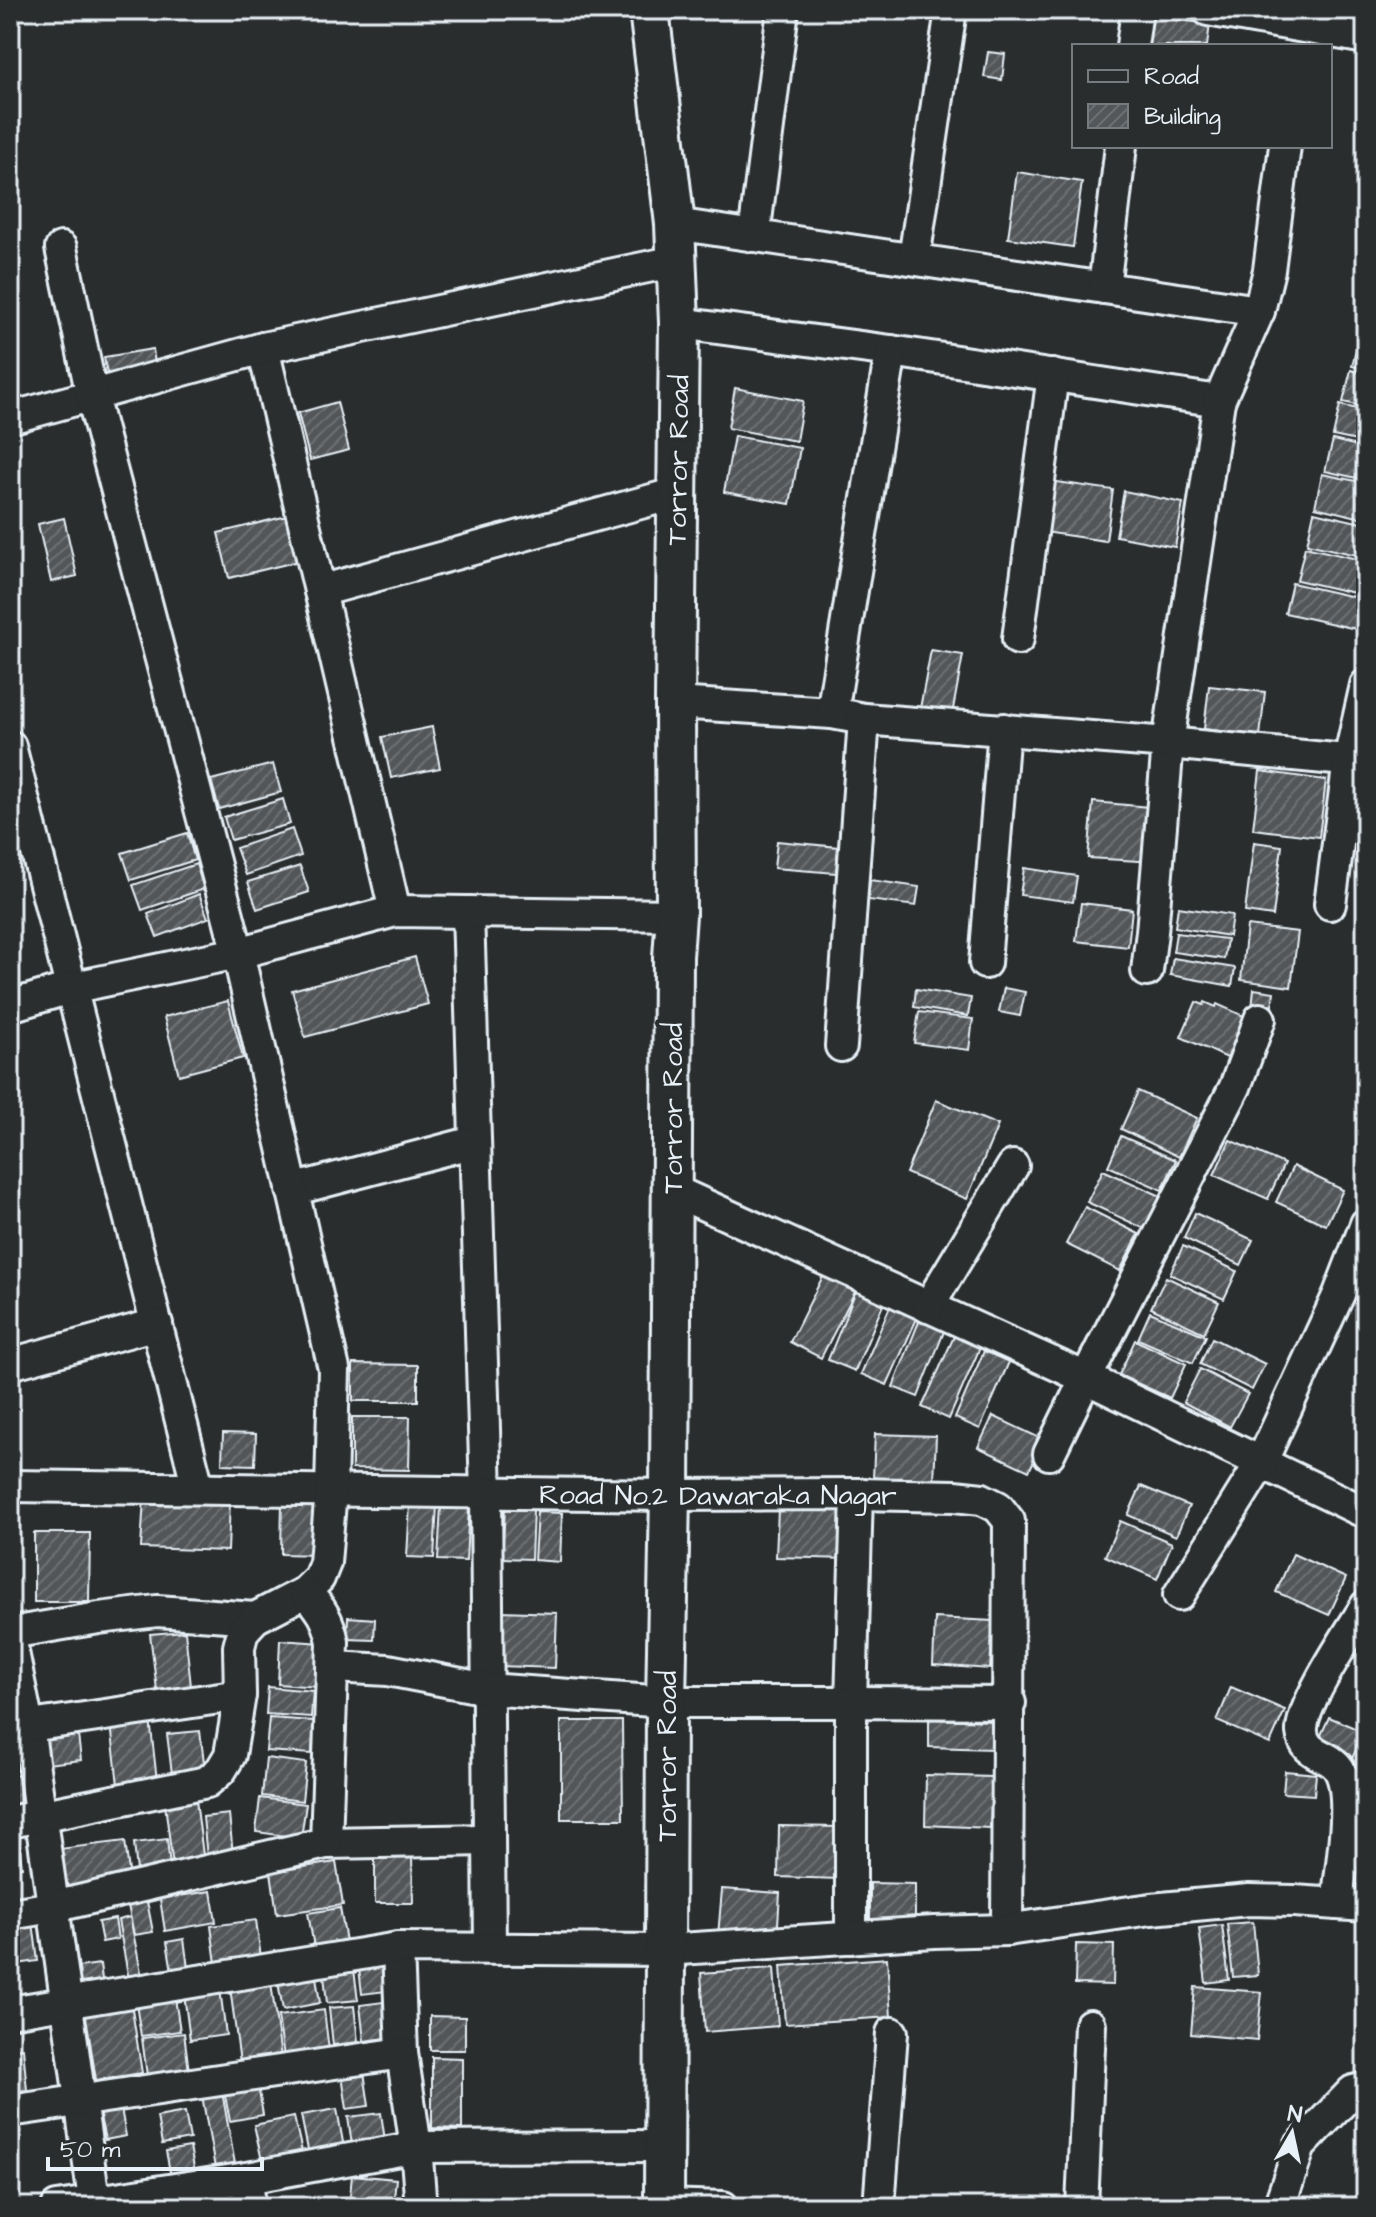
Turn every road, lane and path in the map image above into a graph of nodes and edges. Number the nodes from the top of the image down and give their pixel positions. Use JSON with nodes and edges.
{"nodes":[{"id":1,"x":649,"y":10,"type":"edge"},
{"id":2,"x":783,"y":10,"type":"edge"},
{"id":3,"x":951,"y":10,"type":"edge"},
{"id":4,"x":1137,"y":10,"type":"edge"},
{"id":5,"x":1208,"y":10,"type":"edge"},
{"id":6,"x":1304,"y":27,"type":"edge"},
{"id":7,"x":1366,"y":38,"type":"edge"},
{"id":8,"x":1132,"y":44,"type":"edge"},
{"id":9,"x":1121,"y":148,"type":"edge"},
{"id":10,"x":1285,"y":148,"type":"edge"},
{"id":11,"x":754,"y":236,"type":"junction"},
{"id":12,"x":676,"y":242,"type":"junction"},
{"id":13,"x":61,"y":248,"type":"dead end"},
{"id":14,"x":914,"y":259,"type":"junction"},
{"id":15,"x":1104,"y":288,"type":"junction"},
{"id":16,"x":1259,"y":311,"type":"junction"},
{"id":17,"x":679,"y":323,"type":"junction"},
{"id":18,"x":263,"y":348,"type":"junction"},
{"id":19,"x":891,"y":351,"type":"junction"},
{"id":20,"x":1053,"y":375,"type":"junction"},
{"id":21,"x":92,"y":396,"type":"junction"},
{"id":22,"x":1219,"y":401,"type":"junction"},
{"id":23,"x":10,"y":418,"type":"edge"},
{"id":24,"x":677,"y":493,"type":"junction"},
{"id":25,"x":320,"y":591,"type":"junction"},
{"id":26,"x":1018,"y":639,"type":"dead end"},
{"id":27,"x":1366,"y":685,"type":"edge"},
{"id":28,"x":675,"y":703,"type":"junction"},
{"id":29,"x":832,"y":713,"type":"junction"},
{"id":30,"x":864,"y":719,"type":"junction"},
{"id":31,"x":1004,"y":729,"type":"junction"},
{"id":32,"x":1168,"y":743,"type":"junction"},
{"id":33,"x":10,"y":746,"type":"edge"},
{"id":34,"x":1357,"y":761,"type":"edge"},
{"id":35,"x":1330,"y":904,"type":"dead end"},
{"id":36,"x":395,"y":911,"type":"junction"},
{"id":37,"x":468,"y":912,"type":"junction"},
{"id":38,"x":676,"y":915,"type":"junction"},
{"id":39,"x":238,"y":953,"type":"junction"},
{"id":40,"x":985,"y":963,"type":"dead end"},
{"id":41,"x":1147,"y":971,"type":"dead end"},
{"id":42,"x":70,"y":988,"type":"junction"},
{"id":43,"x":10,"y":1006,"type":"edge"},
{"id":44,"x":1260,"y":1019,"type":"dead end"},
{"id":45,"x":841,"y":1046,"type":"dead end"},
{"id":46,"x":474,"y":1142,"type":"junction"},
{"id":47,"x":1013,"y":1166,"type":"dead end"},
{"id":48,"x":292,"y":1190,"type":"junction"},
{"id":49,"x":672,"y":1190,"type":"junction"},
{"id":50,"x":1366,"y":1224,"type":"edge"},
{"id":51,"x":928,"y":1307,"type":"junction"},
{"id":52,"x":157,"y":1324,"type":"junction"},
{"id":53,"x":10,"y":1364,"type":"edge"},
{"id":54,"x":1086,"y":1378,"type":"junction"},
{"id":55,"x":1049,"y":1454,"type":"dead end"},
{"id":56,"x":1261,"y":1463,"type":"junction"},
{"id":57,"x":10,"y":1486,"type":"edge"},
{"id":58,"x":198,"y":1488,"type":"junction"},
{"id":59,"x":331,"y":1490,"type":"junction"},
{"id":60,"x":486,"y":1493,"type":"junction"},
{"id":61,"x":857,"y":1494,"type":"junction"},
{"id":62,"x":670,"y":1495,"type":"junction"},
{"id":63,"x":1366,"y":1513,"type":"edge"},
{"id":64,"x":305,"y":1592,"type":"junction"},
{"id":65,"x":1179,"y":1595,"type":"dead end"},
{"id":66,"x":1366,"y":1606,"type":"edge"},
{"id":67,"x":255,"y":1618,"type":"junction"},
{"id":68,"x":10,"y":1635,"type":"edge"},
{"id":69,"x":333,"y":1667,"type":"junction"},
{"id":70,"x":487,"y":1689,"type":"junction"},
{"id":71,"x":240,"y":1695,"type":"junction"},
{"id":72,"x":666,"y":1702,"type":"junction"},
{"id":73,"x":851,"y":1702,"type":"junction"},
{"id":74,"x":1010,"y":1703,"type":"junction"},
{"id":75,"x":19,"y":1728,"type":"edge"},
{"id":76,"x":40,"y":1817,"type":"junction"},
{"id":77,"x":10,"y":1822,"type":"edge"},
{"id":78,"x":489,"y":1840,"type":"junction"},
{"id":79,"x":326,"y":1843,"type":"junction"},
{"id":80,"x":1352,"y":1905,"type":"edge"},
{"id":81,"x":53,"y":1907,"type":"junction"},
{"id":82,"x":10,"y":1914,"type":"edge"},
{"id":83,"x":1007,"y":1930,"type":"junction"},
{"id":84,"x":851,"y":1938,"type":"junction"},
{"id":85,"x":398,"y":1948,"type":"junction"},
{"id":86,"x":490,"y":1948,"type":"junction"},
{"id":87,"x":665,"y":1950,"type":"junction"},
{"id":88,"x":66,"y":2003,"type":"junction"},
{"id":89,"x":10,"y":2012,"type":"edge"},
{"id":90,"x":1090,"y":2025,"type":"dead end"},
{"id":91,"x":892,"y":2033,"type":"dead end"},
{"id":92,"x":402,"y":2053,"type":"junction"},
{"id":93,"x":1366,"y":2088,"type":"edge"},
{"id":94,"x":80,"y":2099,"type":"junction"},
{"id":95,"x":10,"y":2111,"type":"edge"},
{"id":96,"x":663,"y":2146,"type":"junction"},
{"id":97,"x":416,"y":2147,"type":"junction"},
{"id":98,"x":249,"y":2193,"type":"edge"},
{"id":99,"x":94,"y":2205,"type":"edge"},
{"id":100,"x":664,"y":2206,"type":"edge"},
{"id":101,"x":57,"y":2207,"type":"edge"},
{"id":102,"x":421,"y":2207,"type":"edge"},
{"id":103,"x":723,"y":2207,"type":"edge"},
{"id":104,"x":879,"y":2207,"type":"edge"},
{"id":105,"x":1082,"y":2207,"type":"edge"},
{"id":106,"x":1279,"y":2207,"type":"edge"}],
"edges":[{"from":1,"to":12,"type":"street","name":"Torror Road"},
{"from":2,"to":11,"type":"street"},
{"from":3,"to":14,"type":"street"},
{"from":4,"to":8,"type":"street"},
{"from":5,"to":6,"type":"street"},
{"from":6,"to":7,"type":"street"},
{"from":9,"to":15,"type":"street"},
{"from":10,"to":16,"type":"street"},
{"from":11,"to":12,"type":"street"},
{"from":11,"to":14,"type":"street"},
{"from":12,"to":17,"type":"street","name":"Torror Road"},
{"from":12,"to":18,"type":"street"},
{"from":13,"to":21,"type":"street"},
{"from":14,"to":15,"type":"street"},
{"from":15,"to":16,"type":"street"},
{"from":16,"to":22,"type":"street"},
{"from":17,"to":19,"type":"street"},
{"from":17,"to":24,"type":"street","name":"Torror Road"},
{"from":18,"to":21,"type":"street"},
{"from":18,"to":25,"type":"street"},
{"from":19,"to":20,"type":"street"},
{"from":19,"to":29,"type":"street"},
{"from":20,"to":22,"type":"street"},
{"from":20,"to":26,"type":"street"},
{"from":21,"to":23,"type":"street"},
{"from":21,"to":39,"type":"street"},
{"from":22,"to":32,"type":"street"},
{"from":24,"to":25,"type":"street"},
{"from":24,"to":28,"type":"street","name":"Torror Road"},
{"from":25,"to":36,"type":"street"},
{"from":27,"to":34,"type":"street"},
{"from":28,"to":29,"type":"street"},
{"from":28,"to":38,"type":"street","name":"Torror Road"},
{"from":29,"to":30,"type":"street"},
{"from":30,"to":31,"type":"street"},
{"from":30,"to":45,"type":"street"},
{"from":31,"to":32,"type":"street"},
{"from":31,"to":40,"type":"street"},
{"from":32,"to":34,"type":"street"},
{"from":32,"to":41,"type":"street"},
{"from":33,"to":42,"type":"street"},
{"from":34,"to":35,"type":"street"},
{"from":36,"to":37,"type":"street"},
{"from":36,"to":39,"type":"street"},
{"from":37,"to":38,"type":"street"},
{"from":37,"to":46,"type":"street"},
{"from":38,"to":49,"type":"street","name":"Torror Road"},
{"from":39,"to":42,"type":"street"},
{"from":39,"to":48,"type":"street"},
{"from":42,"to":43,"type":"street"},
{"from":42,"to":52,"type":"street"},
{"from":44,"to":54,"type":"street"},
{"from":46,"to":48,"type":"street"},
{"from":46,"to":60,"type":"street"},
{"from":47,"to":51,"type":"street"},
{"from":48,"to":59,"type":"street"},
{"from":49,"to":51,"type":"street"},
{"from":49,"to":62,"type":"street","name":"Torror Road"},
{"from":50,"to":56,"type":"street"},
{"from":51,"to":54,"type":"street"},
{"from":52,"to":53,"type":"street"},
{"from":52,"to":58,"type":"street"},
{"from":54,"to":55,"type":"street"},
{"from":54,"to":56,"type":"street"},
{"from":56,"to":63,"type":"street"},
{"from":56,"to":65,"type":"street"},
{"from":57,"to":58,"type":"street","name":"Road No.2 Dawaraka Nagar"},
{"from":58,"to":59,"type":"street","name":"Road No.2 Dawaraka Nagar"},
{"from":59,"to":60,"type":"street","name":"Road No.2 Dawaraka Nagar"},
{"from":59,"to":64,"type":"street"},
{"from":60,"to":62,"type":"street","name":"Road No.2 Dawaraka Nagar"},
{"from":60,"to":70,"type":"street"},
{"from":61,"to":62,"type":"street","name":"Road No.2 Dawaraka Nagar"},
{"from":61,"to":73,"type":"street"},
{"from":61,"to":74,"type":"street","name":"Road No.2 Dawaraka Nagar"},
{"from":62,"to":72,"type":"street","name":"Torror Road"},
{"from":64,"to":67,"type":"street"},
{"from":64,"to":69,"type":"street"},
{"from":66,"to":80,"type":"street"},
{"from":67,"to":68,"type":"street"},
{"from":67,"to":71,"type":"street"},
{"from":68,"to":75,"type":"street"},
{"from":69,"to":70,"type":"street"},
{"from":69,"to":79,"type":"street"},
{"from":70,"to":72,"type":"street"},
{"from":70,"to":78,"type":"street"},
{"from":71,"to":75,"type":"street"},
{"from":71,"to":76,"type":"street"},
{"from":72,"to":73,"type":"street"},
{"from":72,"to":87,"type":"street","name":"Torror Road"},
{"from":73,"to":74,"type":"street"},
{"from":73,"to":84,"type":"street"},
{"from":74,"to":83,"type":"street","name":"Road No.2 Dawaraka Nagar"},
{"from":75,"to":76,"type":"street"},
{"from":76,"to":77,"type":"street"},
{"from":76,"to":81,"type":"street"},
{"from":78,"to":79,"type":"street"},
{"from":78,"to":86,"type":"street"},
{"from":79,"to":81,"type":"street"},
{"from":80,"to":83,"type":"street"},
{"from":81,"to":82,"type":"street"},
{"from":81,"to":88,"type":"street"},
{"from":83,"to":84,"type":"street"},
{"from":84,"to":87,"type":"street"},
{"from":85,"to":86,"type":"street"},
{"from":85,"to":88,"type":"street"},
{"from":85,"to":92,"type":"street"},
{"from":86,"to":87,"type":"street"},
{"from":87,"to":96,"type":"street","name":"Torror Road"},
{"from":88,"to":89,"type":"street"},
{"from":88,"to":94,"type":"street"},
{"from":90,"to":105,"type":"street"},
{"from":91,"to":104,"type":"street"},
{"from":92,"to":94,"type":"street"},
{"from":92,"to":97,"type":"street"},
{"from":93,"to":106,"type":"street"},
{"from":94,"to":95,"type":"street"},
{"from":94,"to":99,"type":"street"},
{"from":96,"to":97,"type":"street"},
{"from":96,"to":100,"type":"street","name":"Torror Road"},
{"from":97,"to":98,"type":"street"},
{"from":97,"to":102,"type":"street"},
{"from":98,"to":99,"type":"street"},
{"from":99,"to":101,"type":"street"},
{"from":100,"to":103,"type":"street"}]}
